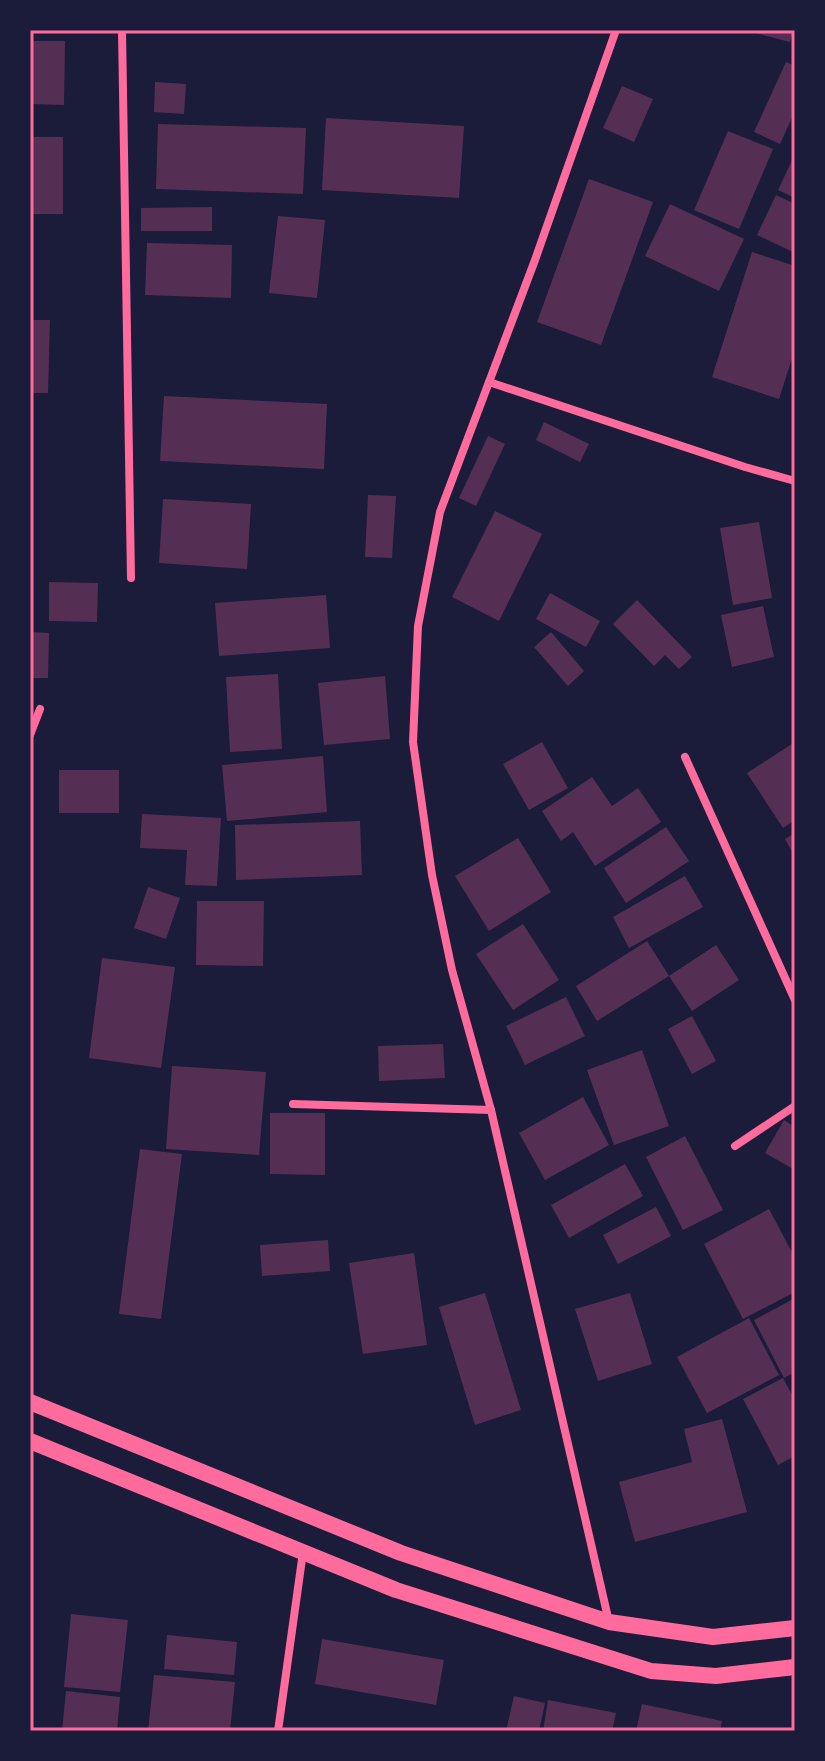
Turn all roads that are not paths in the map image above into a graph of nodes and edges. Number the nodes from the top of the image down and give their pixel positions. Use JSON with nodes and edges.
{"nodes":[{"id":1,"x":122,"y":30,"type":"edge"},
{"id":2,"x":616,"y":30,"type":"edge"},
{"id":3,"x":489,"y":382,"type":"junction"},
{"id":4,"x":795,"y":481,"type":"edge"},
{"id":5,"x":131,"y":578,"type":"dead end"},
{"id":6,"x":40,"y":709,"type":"dead end"},
{"id":7,"x":30,"y":735,"type":"edge"},
{"id":8,"x":685,"y":757,"type":"dead end"},
{"id":9,"x":795,"y":1000,"type":"edge"},
{"id":10,"x":293,"y":1104,"type":"dead end"},
{"id":11,"x":795,"y":1106,"type":"edge"},
{"id":12,"x":491,"y":1110,"type":"junction"},
{"id":13,"x":735,"y":1146,"type":"dead end"},
{"id":14,"x":30,"y":1402,"type":"edge"},
{"id":15,"x":30,"y":1441,"type":"edge"},
{"id":16,"x":303,"y":1552,"type":"junction"},
{"id":17,"x":609,"y":1622,"type":"junction"},
{"id":18,"x":795,"y":1628,"type":"edge"},
{"id":19,"x":795,"y":1667,"type":"edge"},
{"id":20,"x":278,"y":1731,"type":"edge"}],
"edges":[{"from":1,"to":5,"type":"street"},
{"from":2,"to":3,"type":"street"},
{"from":3,"to":4,"type":"street"},
{"from":3,"to":12,"type":"street"},
{"from":6,"to":7,"type":"street"},
{"from":8,"to":9,"type":"street"},
{"from":10,"to":12,"type":"street"},
{"from":11,"to":13,"type":"street"},
{"from":12,"to":17,"type":"street"},
{"from":14,"to":17,"type":"main road"},
{"from":15,"to":16,"type":"main road"},
{"from":16,"to":19,"type":"main road"},
{"from":16,"to":20,"type":"street"},
{"from":17,"to":18,"type":"main road"}]}
